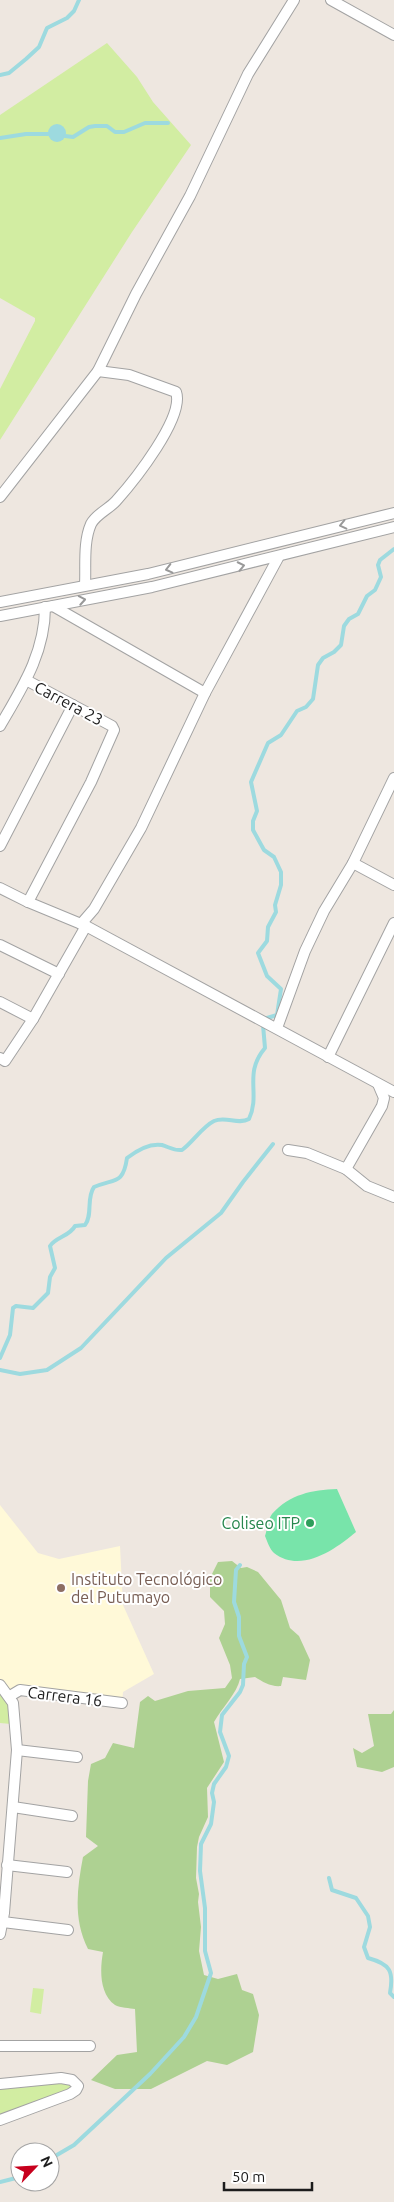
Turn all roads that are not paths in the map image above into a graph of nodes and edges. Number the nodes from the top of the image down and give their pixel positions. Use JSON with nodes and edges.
{"nodes":[{"id":1,"x":294,"y":0,"type":"edge"},
{"id":2,"x":331,"y":0,"type":"edge"},
{"id":3,"x":394,"y":35,"type":"edge"},
{"id":4,"x":98,"y":371,"type":"junction"},
{"id":5,"x":0,"y":497,"type":"edge"},
{"id":6,"x":394,"y":513,"type":"edge"},
{"id":7,"x":394,"y":527,"type":"edge"},
{"id":8,"x":278,"y":558,"type":"junction"},
{"id":9,"x":85,"y":585,"type":"junction"},
{"id":10,"x":0,"y":602,"type":"edge"},
{"id":11,"x":49,"y":607,"type":"junction"},
{"id":12,"x":0,"y":616,"type":"edge"},
{"id":13,"x":26,"y":680,"type":"junction"},
{"id":14,"x":205,"y":693,"type":"junction"},
{"id":15,"x":73,"y":705,"type":"junction"},
{"id":16,"x":0,"y":726,"type":"edge"},
{"id":17,"x":394,"y":778,"type":"edge"},
{"id":18,"x":0,"y":846,"type":"edge"},
{"id":19,"x":353,"y":863,"type":"junction"},
{"id":20,"x":394,"y":885,"type":"edge"},
{"id":21,"x":0,"y":888,"type":"edge"},
{"id":22,"x":28,"y":902,"type":"junction"},
{"id":23,"x":394,"y":923,"type":"edge"},
{"id":24,"x":83,"y":925,"type":"junction"},
{"id":25,"x":0,"y":945,"type":"edge"},
{"id":26,"x":59,"y":974,"type":"junction"},
{"id":27,"x":0,"y":1002,"type":"edge"},
{"id":28,"x":33,"y":1019,"type":"junction"},
{"id":29,"x":268,"y":1023,"type":"junction"},
{"id":30,"x":328,"y":1057,"type":"junction"},
{"id":31,"x":0,"y":1058,"type":"edge"},
{"id":32,"x":378,"y":1084,"type":"junction"},
{"id":33,"x":393,"y":1088,"type":"edge"},
{"id":34,"x":288,"y":1150,"type":"dead end"},
{"id":35,"x":346,"y":1169,"type":"junction"},
{"id":36,"x":394,"y":1197,"type":"edge"},
{"id":37,"x":0,"y":1685,"type":"edge"},
{"id":38,"x":10,"y":1696,"type":"junction"},
{"id":39,"x":122,"y":1703,"type":"dead end"},
{"id":40,"x":17,"y":1750,"type":"junction"},
{"id":41,"x":78,"y":1758,"type":"dead end"},
{"id":42,"x":13,"y":1807,"type":"junction"},
{"id":43,"x":72,"y":1816,"type":"dead end"},
{"id":44,"x":7,"y":1865,"type":"junction"},
{"id":45,"x":67,"y":1872,"type":"dead end"},
{"id":46,"x":3,"y":1922,"type":"junction"},
{"id":47,"x":68,"y":1930,"type":"dead end"},
{"id":48,"x":0,"y":1934,"type":"edge"},
{"id":49,"x":0,"y":2046,"type":"edge"},
{"id":50,"x":90,"y":2046,"type":"dead end"},
{"id":51,"x":0,"y":2084,"type":"edge"},
{"id":52,"x":0,"y":2120,"type":"edge"}],
"edges":[{"from":1,"to":4,"type":"street"},
{"from":2,"to":3,"type":"street"},
{"from":4,"to":5,"type":"street"},
{"from":4,"to":9,"type":"street"},
{"from":6,"to":9,"type":"street","one_way":true},
{"from":7,"to":8,"type":"street"},
{"from":11,"to":8,"type":"street","one_way":true},
{"from":8,"to":14,"type":"street"},
{"from":9,"to":10,"type":"street"},
{"from":11,"to":12,"type":"street"},
{"from":11,"to":13,"type":"street"},
{"from":11,"to":14,"type":"street"},
{"from":13,"to":15,"type":"street","name":"Carrera 23"},
{"from":13,"to":16,"type":"street"},
{"from":14,"to":24,"type":"street"},
{"from":15,"to":18,"type":"street"},
{"from":15,"to":22,"type":"street","name":"Carrera 23"},
{"from":17,"to":19,"type":"street"},
{"from":19,"to":20,"type":"street"},
{"from":19,"to":29,"type":"street"},
{"from":21,"to":22,"type":"street"},
{"from":22,"to":24,"type":"street"},
{"from":23,"to":30,"type":"street"},
{"from":24,"to":26,"type":"street"},
{"from":24,"to":29,"type":"street"},
{"from":25,"to":26,"type":"street"},
{"from":26,"to":28,"type":"street"},
{"from":27,"to":28,"type":"street"},
{"from":28,"to":31,"type":"street"},
{"from":29,"to":30,"type":"street"},
{"from":30,"to":32,"type":"street"},
{"from":32,"to":33,"type":"street"},
{"from":32,"to":35,"type":"street"},
{"from":34,"to":35,"type":"street"},
{"from":35,"to":36,"type":"street"},
{"from":37,"to":38,"type":"street"},
{"from":38,"to":39,"type":"street","name":"Carrera 16"},
{"from":38,"to":40,"type":"street"},
{"from":40,"to":41,"type":"street"},
{"from":40,"to":42,"type":"street"},
{"from":42,"to":43,"type":"street"},
{"from":42,"to":44,"type":"street"},
{"from":44,"to":45,"type":"street"},
{"from":44,"to":46,"type":"street"},
{"from":46,"to":47,"type":"street"},
{"from":46,"to":48,"type":"street"},
{"from":49,"to":50,"type":"street"},
{"from":51,"to":52,"type":"street"}]}
